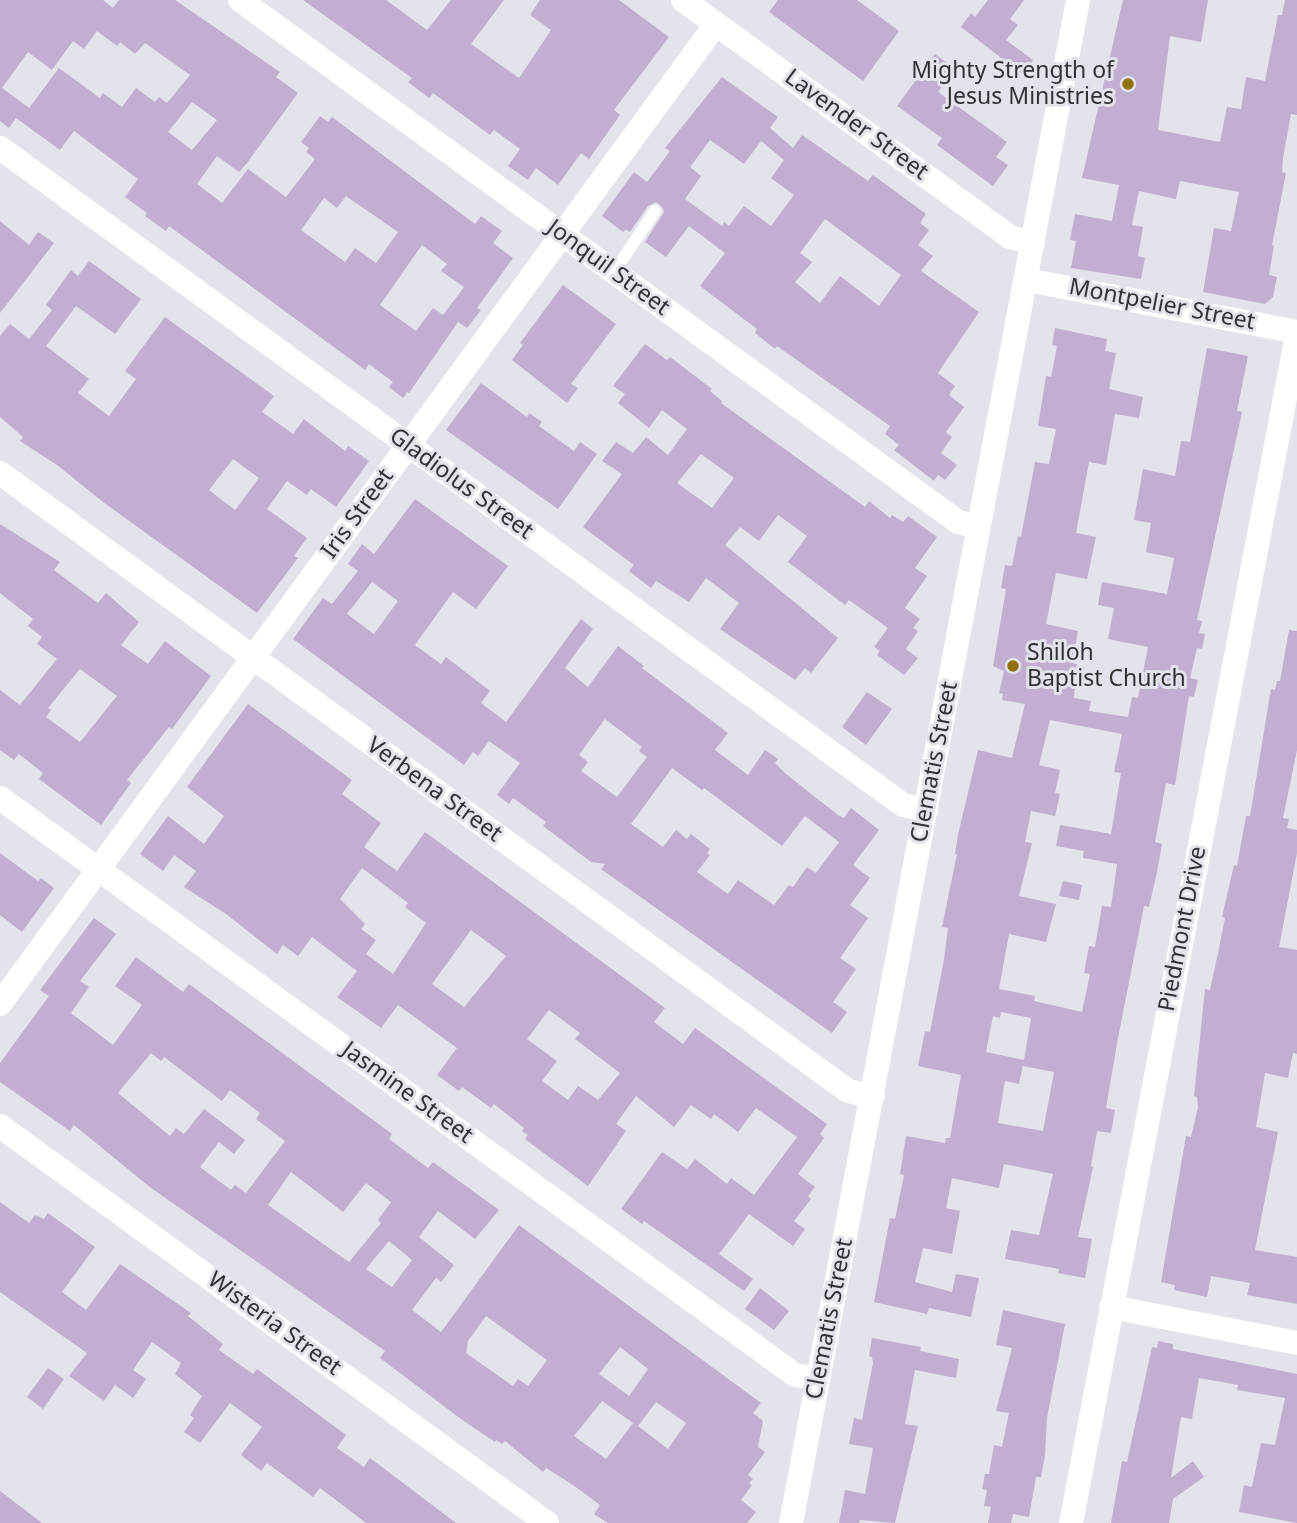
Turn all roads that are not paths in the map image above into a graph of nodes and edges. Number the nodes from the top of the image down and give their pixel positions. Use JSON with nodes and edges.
{"nodes":[{"id":1,"x":240,"y":0,"type":"edge"},
{"id":2,"x":683,"y":0,"type":"edge"},
{"id":3,"x":1078,"y":0,"type":"edge"},
{"id":4,"x":716,"y":24,"type":"junction"},
{"id":5,"x":0,"y":148,"type":"edge"},
{"id":6,"x":655,"y":211,"type":"dead end"},
{"id":7,"x":562,"y":235,"type":"junction"},
{"id":8,"x":1033,"y":243,"type":"junction"},
{"id":9,"x":614,"y":272,"type":"junction"},
{"id":10,"x":1027,"y":280,"type":"junction"},
{"id":11,"x":1297,"y":333,"type":"edge"},
{"id":12,"x":408,"y":445,"type":"junction"},
{"id":13,"x":0,"y":473,"type":"edge"},
{"id":14,"x":979,"y":527,"type":"junction"},
{"id":15,"x":253,"y":658,"type":"junction"},
{"id":16,"x":0,"y":798,"type":"edge"},
{"id":17,"x":926,"y":810,"type":"junction"},
{"id":18,"x":99,"y":869,"type":"junction"},
{"id":19,"x":0,"y":1004,"type":"edge"},
{"id":20,"x":873,"y":1096,"type":"junction"},
{"id":21,"x":0,"y":1126,"type":"edge"},
{"id":22,"x":1111,"y":1307,"type":"junction"},
{"id":23,"x":1297,"y":1343,"type":"edge"},
{"id":24,"x":818,"y":1380,"type":"junction"},
{"id":25,"x":547,"y":1523,"type":"edge"},
{"id":26,"x":791,"y":1523,"type":"edge"},
{"id":27,"x":1071,"y":1523,"type":"edge"}],
"edges":[{"from":1,"to":7,"type":"street","name":"Jonquil Street"},
{"from":2,"to":4,"type":"street","name":"Lavender Street"},
{"from":3,"to":8,"type":"street","name":"Clematis Street"},
{"from":4,"to":7,"type":"street","name":"Iris Street"},
{"from":4,"to":8,"type":"street","name":"Lavender Street"},
{"from":5,"to":12,"type":"street","name":"Gladiolus Street"},
{"from":6,"to":9,"type":"lane"},
{"from":7,"to":9,"type":"street","name":"Jonquil Street"},
{"from":7,"to":12,"type":"street","name":"Iris Street"},
{"from":8,"to":10,"type":"street","name":"Clematis Street"},
{"from":9,"to":14,"type":"street","name":"Jonquil Street"},
{"from":10,"to":11,"type":"street","name":"Montpelier Street"},
{"from":10,"to":14,"type":"street","name":"Clematis Street"},
{"from":11,"to":22,"type":"street","name":"Piedmont Drive"},
{"from":12,"to":15,"type":"street","name":"Iris Street"},
{"from":12,"to":17,"type":"street","name":"Gladiolus Street"},
{"from":13,"to":15,"type":"street","name":"Verbena Street"},
{"from":14,"to":17,"type":"street","name":"Clematis Street"},
{"from":15,"to":18,"type":"street","name":"Iris Street"},
{"from":15,"to":20,"type":"street","name":"Verbena Street"},
{"from":16,"to":18,"type":"street","name":"Jasmine Street"},
{"from":17,"to":20,"type":"street","name":"Clematis Street"},
{"from":18,"to":19,"type":"street","name":"Iris Street"},
{"from":18,"to":24,"type":"street","name":"Jasmine Street"},
{"from":20,"to":24,"type":"street","name":"Clematis Street"},
{"from":21,"to":25,"type":"street","name":"Wisteria Street"},
{"from":22,"to":23,"type":"street"},
{"from":22,"to":27,"type":"street","name":"Piedmont Drive"},
{"from":24,"to":26,"type":"street","name":"Clematis Street"}]}
